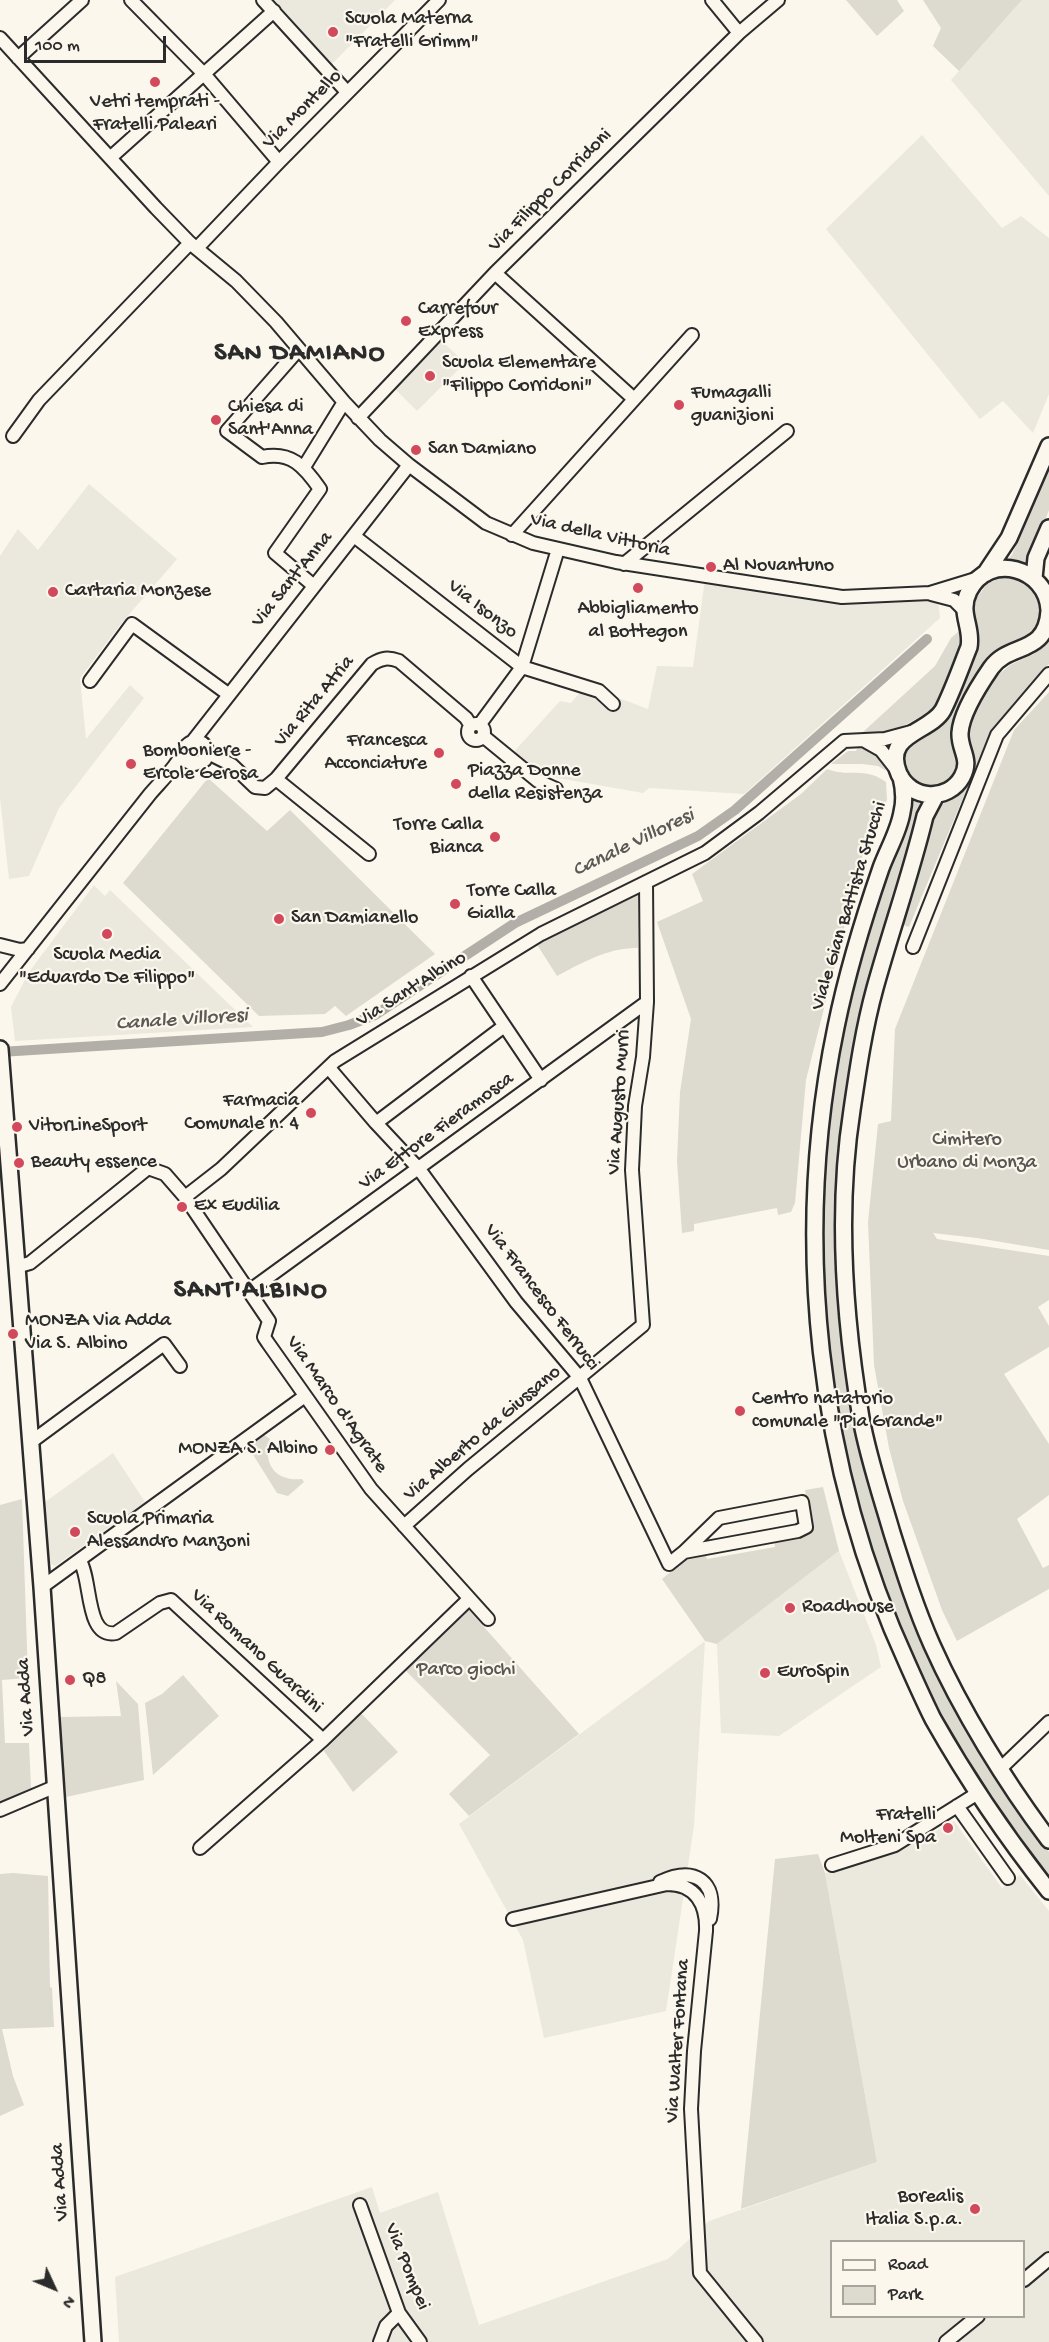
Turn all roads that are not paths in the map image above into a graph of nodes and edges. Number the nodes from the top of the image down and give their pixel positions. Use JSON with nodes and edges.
{"nodes":[{"id":1,"x":82,"y":0,"type":"edge"},
{"id":2,"x":131,"y":0,"type":"edge"},
{"id":3,"x":263,"y":0,"type":"edge"},
{"id":4,"x":712,"y":0,"type":"edge"},
{"id":5,"x":778,"y":0,"type":"edge"},
{"id":6,"x":437,"y":1,"type":"edge"},
{"id":7,"x":274,"y":11,"type":"junction"},
{"id":8,"x":739,"y":33,"type":"junction"},
{"id":9,"x":0,"y":38,"type":"edge"},
{"id":10,"x":18,"y":58,"type":"junction"},
{"id":11,"x":204,"y":74,"type":"junction"},
{"id":12,"x":347,"y":93,"type":"junction"},
{"id":13,"x":110,"y":158,"type":"junction"},
{"id":14,"x":279,"y":162,"type":"junction"},
{"id":15,"x":194,"y":246,"type":"junction"},
{"id":16,"x":495,"y":273,"type":"junction"},
{"id":17,"x":692,"y":335,"type":"dead end"},
{"id":18,"x":299,"y":349,"type":"junction"},
{"id":19,"x":633,"y":399,"type":"junction"},
{"id":20,"x":344,"y":402,"type":"junction"},
{"id":21,"x":358,"y":418,"type":"junction"},
{"id":22,"x":787,"y":431,"type":"dead end"},
{"id":23,"x":13,"y":436,"type":"dead end"},
{"id":24,"x":1049,"y":446,"type":"edge"},
{"id":25,"x":409,"y":465,"type":"junction"},
{"id":26,"x":304,"y":467,"type":"junction"},
{"id":27,"x":1049,"y":532,"type":"edge"},
{"id":28,"x":512,"y":535,"type":"junction"},
{"id":29,"x":354,"y":536,"type":"junction"},
{"id":30,"x":558,"y":549,"type":"junction"},
{"id":31,"x":624,"y":564,"type":"junction"},
{"id":32,"x":982,"y":576,"type":"junction"},
{"id":33,"x":1040,"y":580,"type":"edge"},
{"id":34,"x":314,"y":586,"type":"junction"},
{"id":35,"x":930,"y":593,"type":"junction"},
{"id":36,"x":964,"y":610,"type":"junction"},
{"id":37,"x":1049,"y":611,"type":"edge"},
{"id":38,"x":1046,"y":629,"type":"edge"},
{"id":39,"x":522,"y":667,"type":"junction"},
{"id":40,"x":1049,"y":674,"type":"edge"},
{"id":41,"x":90,"y":681,"type":"dead end"},
{"id":42,"x":228,"y":694,"type":"junction"},
{"id":43,"x":613,"y":704,"type":"dead end"},
{"id":44,"x":478,"y":729,"type":"junction"},
{"id":45,"x":913,"y":731,"type":"junction"},
{"id":46,"x":864,"y":741,"type":"junction"},
{"id":47,"x":206,"y":751,"type":"junction"},
{"id":48,"x":188,"y":758,"type":"junction"},
{"id":49,"x":900,"y":775,"type":"junction"},
{"id":50,"x":276,"y":779,"type":"junction"},
{"id":51,"x":556,"y":789,"type":"dead end"},
{"id":52,"x":936,"y":795,"type":"junction"},
{"id":53,"x":369,"y":854,"type":"dead end"},
{"id":54,"x":646,"y":882,"type":"junction"},
{"id":55,"x":0,"y":945,"type":"edge"},
{"id":56,"x":913,"y":947,"type":"dead end"},
{"id":57,"x":28,"y":950,"type":"junction"},
{"id":58,"x":471,"y":976,"type":"junction"},
{"id":59,"x":0,"y":984,"type":"edge"},
{"id":60,"x":647,"y":1002,"type":"junction"},
{"id":61,"x":504,"y":1027,"type":"junction"},
{"id":62,"x":0,"y":1049,"type":"edge"},
{"id":63,"x":1,"y":1067,"type":"edge"},
{"id":64,"x":329,"y":1068,"type":"junction"},
{"id":65,"x":541,"y":1080,"type":"junction"},
{"id":66,"x":376,"y":1123,"type":"junction"},
{"id":67,"x":4,"y":1157,"type":"edge"},
{"id":68,"x":419,"y":1169,"type":"junction"},
{"id":69,"x":185,"y":1197,"type":"junction"},
{"id":70,"x":16,"y":1268,"type":"junction"},
{"id":71,"x":249,"y":1292,"type":"junction"},
{"id":72,"x":643,"y":1326,"type":"joint"},
{"id":73,"x":180,"y":1366,"type":"dead end"},
{"id":74,"x":579,"y":1378,"type":"junction"},
{"id":75,"x":305,"y":1396,"type":"junction"},
{"id":76,"x":31,"y":1442,"type":"junction"},
{"id":77,"x":404,"y":1526,"type":"junction"},
{"id":78,"x":684,"y":1552,"type":"junction"},
{"id":79,"x":80,"y":1561,"type":"junction"},
{"id":80,"x":42,"y":1587,"type":"junction"},
{"id":81,"x":469,"y":1599,"type":"junction"},
{"id":82,"x":488,"y":1619,"type":"dead end"},
{"id":83,"x":1049,"y":1722,"type":"edge"},
{"id":84,"x":323,"y":1740,"type":"junction"},
{"id":85,"x":1000,"y":1768,"type":"junction"},
{"id":86,"x":54,"y":1787,"type":"junction"},
{"id":87,"x":978,"y":1793,"type":"junction"},
{"id":88,"x":957,"y":1806,"type":"junction"},
{"id":89,"x":0,"y":1810,"type":"edge"},
{"id":90,"x":1049,"y":1840,"type":"edge"},
{"id":91,"x":200,"y":1848,"type":"dead end"},
{"id":92,"x":832,"y":1865,"type":"dead end"},
{"id":93,"x":1008,"y":1878,"type":"dead end"},
{"id":94,"x":1049,"y":1891,"type":"edge"},
{"id":95,"x":513,"y":1919,"type":"dead end"},
{"id":96,"x":360,"y":2205,"type":"dead end"},
{"id":97,"x":1049,"y":2259,"type":"edge"},
{"id":98,"x":1025,"y":2278,"type":"edge"},
{"id":99,"x":399,"y":2313,"type":"junction"},
{"id":100,"x":976,"y":2318,"type":"edge"},
{"id":101,"x":93,"y":2342,"type":"edge"},
{"id":102,"x":380,"y":2342,"type":"edge"},
{"id":103,"x":420,"y":2342,"type":"edge"},
{"id":104,"x":756,"y":2342,"type":"edge"},
{"id":105,"x":946,"y":2342,"type":"edge"}],
"edges":[{"from":1,"to":10,"type":"street"},
{"from":2,"to":11,"type":"street"},
{"from":3,"to":7,"type":"street"},
{"from":4,"to":8,"type":"street"},
{"from":5,"to":8,"type":"street","name":"Via Filippo Corridoni"},
{"from":6,"to":12,"type":"street","name":"Via Montello"},
{"from":7,"to":11,"type":"street"},
{"from":7,"to":12,"type":"street"},
{"from":8,"to":16,"type":"street","name":"Via Filippo Corridoni"},
{"from":9,"to":10,"type":"street","name":"Via della Vittoria"},
{"from":10,"to":13,"type":"street","name":"Via della Vittoria"},
{"from":11,"to":13,"type":"street"},
{"from":11,"to":14,"type":"street"},
{"from":12,"to":14,"type":"street","name":"Via Montello"},
{"from":13,"to":15,"type":"street","name":"Via della Vittoria"},
{"from":14,"to":15,"type":"street","name":"Via Montello"},
{"from":15,"to":18,"type":"street","name":"Via della Vittoria"},
{"from":15,"to":23,"type":"street","name":"Via Montello"},
{"from":16,"to":19,"type":"street"},
{"from":16,"to":21,"type":"street","name":"Via Filippo Corridoni"},
{"from":17,"to":19,"type":"street"},
{"from":18,"to":20,"type":"street","name":"Via della Vittoria"},
{"from":18,"to":26,"type":"street"},
{"from":19,"to":28,"type":"street"},
{"from":20,"to":21,"type":"street","name":"Via della Vittoria"},
{"from":20,"to":26,"type":"street"},
{"from":21,"to":25,"type":"street","name":"Via della Vittoria"},
{"from":22,"to":31,"type":"street"},
{"from":24,"to":32,"type":"main road"},
{"from":25,"to":28,"type":"street","name":"Via della Vittoria"},
{"from":25,"to":29,"type":"street","name":"Via Sant'Anna"},
{"from":26,"to":34,"type":"street"},
{"from":27,"to":33,"type":"main road"},
{"from":28,"to":30,"type":"street","name":"Via della Vittoria"},
{"from":29,"to":34,"type":"street","name":"Via Sant'Anna"},
{"from":29,"to":39,"type":"street","name":"Via Isonzo"},
{"from":30,"to":31,"type":"street","name":"Via della Vittoria"},
{"from":30,"to":39,"type":"street"},
{"from":31,"to":35,"type":"street","name":"Via della Vittoria"},
{"from":32,"to":33,"type":"main road"},
{"from":32,"to":35,"type":"street"},
{"from":32,"to":36,"type":"main road"},
{"from":33,"to":37,"type":"main road"},
{"from":34,"to":42,"type":"street","name":"Via Sant'Anna"},
{"from":35,"to":36,"type":"street"},
{"from":36,"to":45,"type":"main road","name":"Viale Gian Battista Stucchi"},
{"from":37,"to":38,"type":"main road"},
{"from":38,"to":52,"type":"main road"},
{"from":39,"to":43,"type":"street","name":"Via Isonzo"},
{"from":39,"to":44,"type":"street"},
{"from":40,"to":56,"type":"street"},
{"from":41,"to":42,"type":"street"},
{"from":42,"to":47,"type":"street","name":"Via Sant'Anna"},
{"from":44,"to":50,"type":"street","name":"Via Rita Atria"},
{"from":44,"to":51,"type":"street","name":"Via Rita Atria"},
{"from":45,"to":46,"type":"street","name":"Via Sant'Albino"},
{"from":45,"to":49,"type":"main road","name":"Viale Gian Battista Stucchi"},
{"from":46,"to":49,"type":"street"},
{"from":46,"to":54,"type":"street","name":"Via Sant'Albino"},
{"from":47,"to":48,"type":"street"},
{"from":47,"to":48,"type":"street","name":"Via Sant'Anna"},
{"from":47,"to":50,"type":"street","name":"Via Rita Atria"},
{"from":48,"to":57,"type":"street","name":"Via Sant'Anna"},
{"from":49,"to":52,"type":"main road","name":"Viale Gian Battista Stucchi"},
{"from":49,"to":87,"type":"main road","name":"Viale Gian Battista Stucchi"},
{"from":50,"to":53,"type":"street"},
{"from":52,"to":85,"type":"main road"},
{"from":54,"to":58,"type":"street","name":"Via Sant'Albino"},
{"from":54,"to":60,"type":"street","name":"Via Augusto Murri"},
{"from":55,"to":57,"type":"street"},
{"from":57,"to":59,"type":"street","name":"Via Sant'Anna"},
{"from":58,"to":61,"type":"street"},
{"from":58,"to":64,"type":"street","name":"Via Sant'Albino"},
{"from":60,"to":65,"type":"street","name":"Via Ettore Fieramosca"},
{"from":60,"to":72,"type":"street","name":"Via Augusto Murri"},
{"from":61,"to":65,"type":"street"},
{"from":61,"to":66,"type":"street"},
{"from":62,"to":63,"type":"main road","name":"Via Adda"},
{"from":63,"to":67,"type":"main road","name":"Via Adda"},
{"from":64,"to":66,"type":"street","name":"Via Francesco Ferrucci"},
{"from":64,"to":69,"type":"street","name":"Via Sant'Albino"},
{"from":65,"to":68,"type":"street","name":"Via Ettore Fieramosca"},
{"from":66,"to":68,"type":"street","name":"Via Francesco Ferrucci"},
{"from":67,"to":70,"type":"main road","name":"Via Adda"},
{"from":68,"to":71,"type":"street","name":"Via Ettore Fieramosca"},
{"from":68,"to":74,"type":"street","name":"Via Francesco Ferrucci"},
{"from":69,"to":70,"type":"street"},
{"from":69,"to":71,"type":"street","name":"Via Marco d'Agrate"},
{"from":70,"to":76,"type":"main road","name":"Via Adda"},
{"from":71,"to":75,"type":"street","name":"Via Marco d'Agrate"},
{"from":72,"to":74,"type":"street","name":"Via Alberto da Giussano"},
{"from":73,"to":76,"type":"street"},
{"from":74,"to":77,"type":"street","name":"Via Alberto da Giussano"},
{"from":74,"to":78,"type":"street","name":"Via Francesco Ferrucci"},
{"from":75,"to":77,"type":"street","name":"Via Marco d'Agrate"},
{"from":75,"to":79,"type":"street"},
{"from":76,"to":80,"type":"main road","name":"Via Adda"},
{"from":77,"to":81,"type":"street","name":"Via Marco d'Agrate"},
{"from":78,"to":78,"type":"street","name":"Via Francesco Ferrucci"},
{"from":79,"to":80,"type":"street"},
{"from":79,"to":84,"type":"street","name":"Via Romano Guardini"},
{"from":80,"to":86,"type":"main road","name":"Via Adda"},
{"from":81,"to":82,"type":"street","name":"Via Marco d'Agrate"},
{"from":81,"to":84,"type":"street","name":"Via Romano Guardini"},
{"from":83,"to":85,"type":"street"},
{"from":84,"to":91,"type":"street","name":"Via Romano Guardini"},
{"from":85,"to":90,"type":"main road"},
{"from":86,"to":89,"type":"street"},
{"from":86,"to":101,"type":"main road","name":"Via Adda"},
{"from":87,"to":88,"type":"street"},
{"from":87,"to":94,"type":"main road","name":"Viale Gian Battista Stucchi"},
{"from":88,"to":92,"type":"street"},
{"from":88,"to":93,"type":"street"},
{"from":95,"to":104,"type":"street","name":"Via Walter Fontana"},
{"from":96,"to":99,"type":"street","name":"Via Pompei"},
{"from":97,"to":98,"type":"street"},
{"from":99,"to":102,"type":"street"},
{"from":99,"to":103,"type":"street","name":"Via Pompei"},
{"from":100,"to":105,"type":"street"}]}
